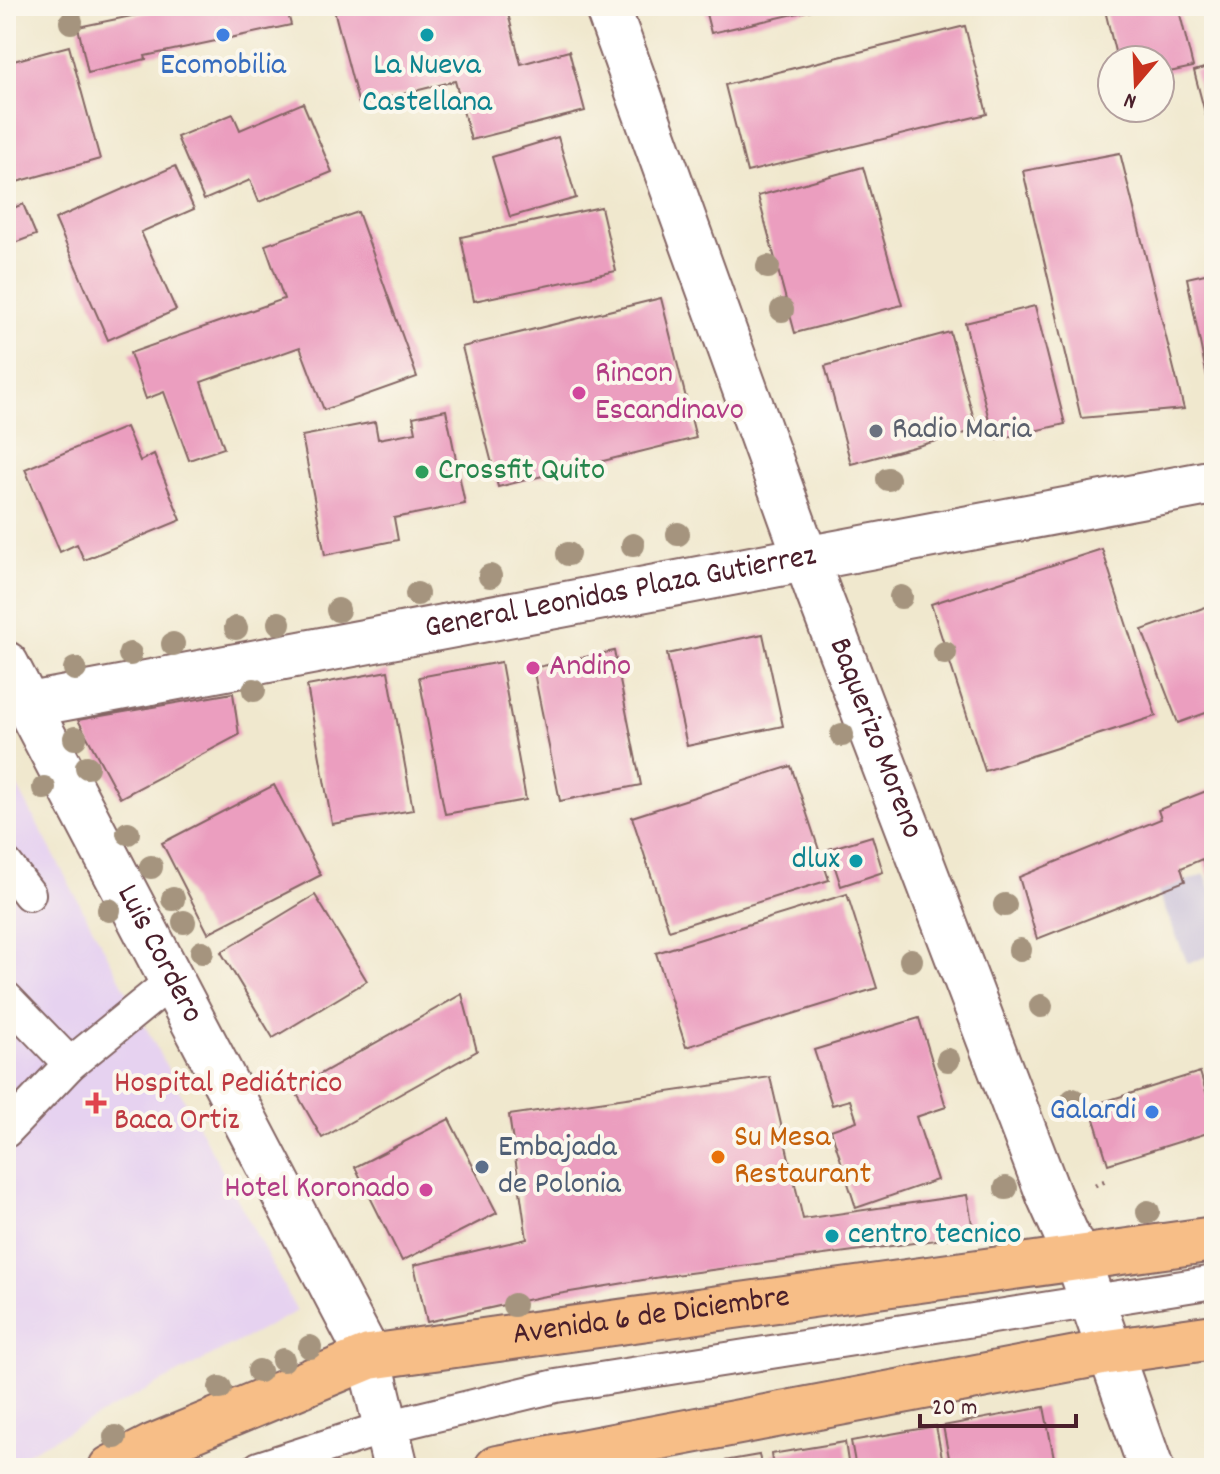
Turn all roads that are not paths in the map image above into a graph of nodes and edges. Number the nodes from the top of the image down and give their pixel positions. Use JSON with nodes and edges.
{"nodes":[{"id":1,"x":607,"y":6,"type":"edge"},
{"id":2,"x":1214,"y":482,"type":"edge"},
{"id":3,"x":806,"y":556,"type":"junction"},
{"id":4,"x":6,"y":664,"type":"edge"},
{"id":5,"x":29,"y":705,"type":"junction"},
{"id":6,"x":6,"y":864,"type":"edge"},
{"id":7,"x":29,"y":894,"type":"dead end"},
{"id":8,"x":172,"y":981,"type":"junction"},
{"id":9,"x":6,"y":998,"type":"edge"},
{"id":10,"x":70,"y":1064,"type":"junction"},
{"id":11,"x":6,"y":1131,"type":"edge"},
{"id":12,"x":1214,"y":1239,"type":"edge"},
{"id":13,"x":1077,"y":1258,"type":"junction"},
{"id":14,"x":1214,"y":1282,"type":"edge"},
{"id":15,"x":1091,"y":1300,"type":"junction"},
{"id":16,"x":1214,"y":1337,"type":"edge"},
{"id":17,"x":1108,"y":1352,"type":"junction"},
{"id":18,"x":369,"y":1357,"type":"junction"},
{"id":19,"x":386,"y":1427,"type":"junction"},
{"id":20,"x":111,"y":1468,"type":"edge"},
{"id":21,"x":259,"y":1468,"type":"edge"},
{"id":22,"x":286,"y":1468,"type":"edge"},
{"id":23,"x":396,"y":1468,"type":"edge"},
{"id":24,"x":497,"y":1468,"type":"edge"},
{"id":25,"x":1151,"y":1468,"type":"edge"}],
"edges":[{"from":1,"to":3,"type":"street","name":"Baquerizo Moreno"},
{"from":2,"to":3,"type":"street","name":"General Leonidas Plaza Gutierrez"},
{"from":3,"to":5,"type":"street","name":"General Leonidas Plaza Gutierrez"},
{"from":3,"to":13,"type":"street","name":"Baquerizo Moreno"},
{"from":4,"to":5,"type":"street","name":"Luis Cordero"},
{"from":5,"to":8,"type":"street","name":"Luis Cordero"},
{"from":6,"to":7,"type":"lane"},
{"from":8,"to":10,"type":"lane"},
{"from":8,"to":18,"type":"street","name":"Luis Cordero"},
{"from":9,"to":10,"type":"lane"},
{"from":10,"to":11,"type":"lane"},
{"from":12,"to":13,"type":"main road","name":"Avenida 6 de Diciembre"},
{"from":13,"to":15,"type":"street","name":"Baquerizo Moreno"},
{"from":13,"to":18,"type":"main road","name":"Avenida 6 de Diciembre"},
{"from":14,"to":15,"type":"lane"},
{"from":15,"to":17,"type":"street","name":"Baquerizo Moreno"},
{"from":15,"to":19,"type":"lane"},
{"from":16,"to":17,"type":"main road"},
{"from":17,"to":24,"type":"main road"},
{"from":17,"to":25,"type":"street","name":"Baquerizo Moreno"},
{"from":18,"to":19,"type":"street","name":"Luis Cordero"},
{"from":18,"to":20,"type":"main road","name":"Avenida 6 de Diciembre"},
{"from":19,"to":21,"type":"lane"},
{"from":19,"to":22,"type":"lane"},
{"from":19,"to":23,"type":"street","name":"Luis Cordero"}]}
